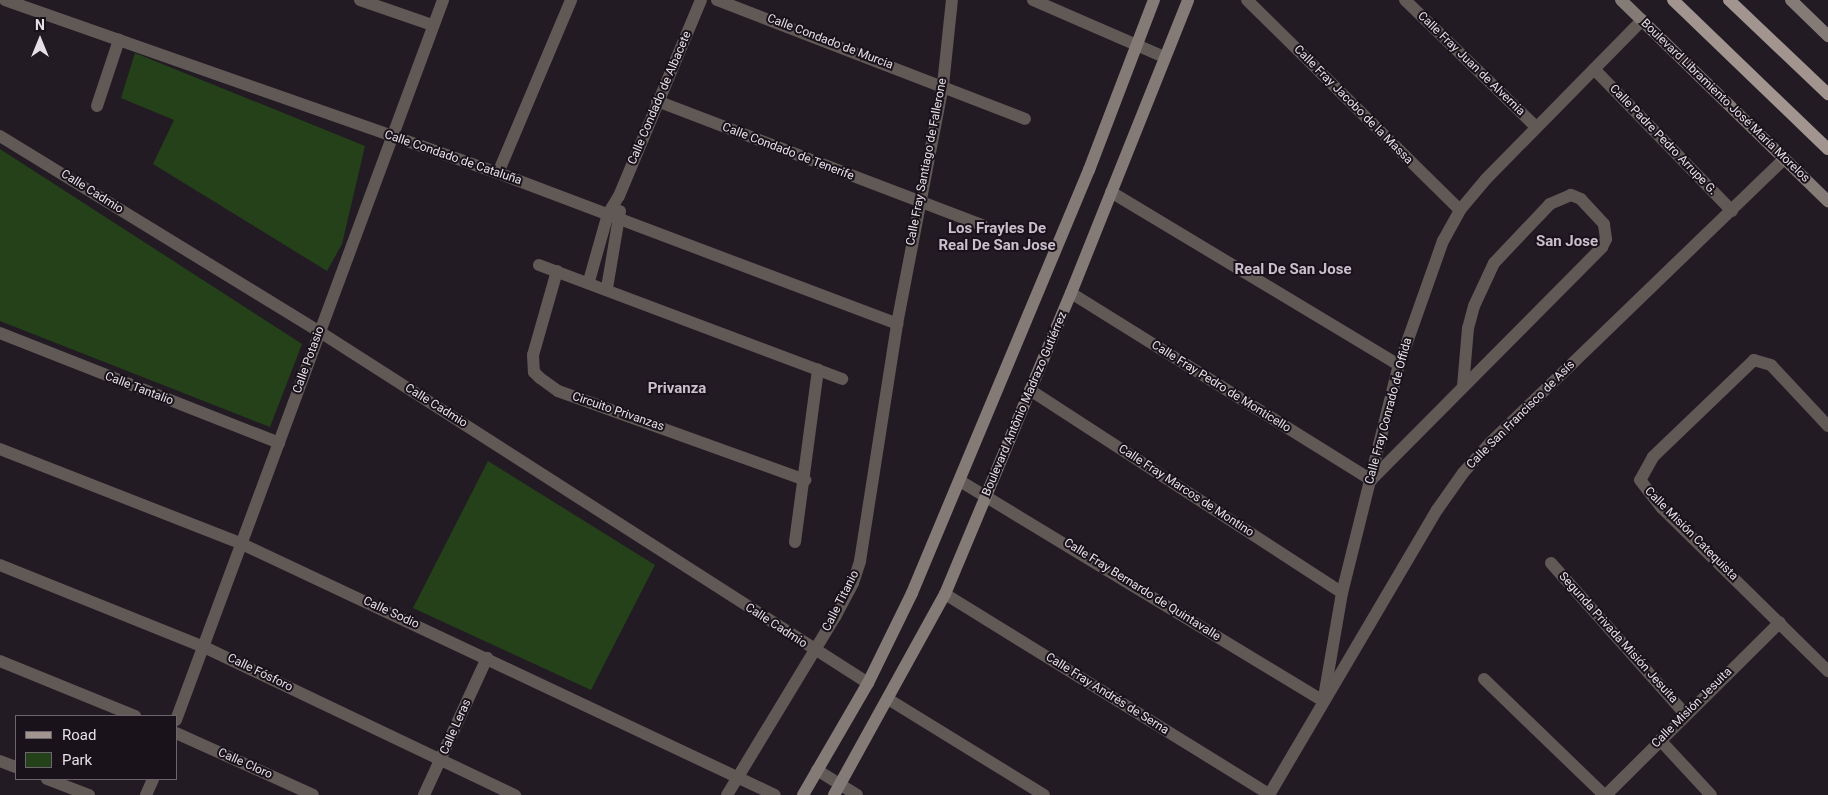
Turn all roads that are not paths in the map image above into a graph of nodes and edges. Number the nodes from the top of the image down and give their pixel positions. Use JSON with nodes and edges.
{"nodes":[{"id":1,"x":5,"y":0,"type":"edge"},
{"id":2,"x":360,"y":0,"type":"edge"},
{"id":3,"x":443,"y":0,"type":"edge"},
{"id":4,"x":571,"y":0,"type":"edge"},
{"id":5,"x":701,"y":0,"type":"edge"},
{"id":6,"x":717,"y":0,"type":"edge"},
{"id":7,"x":952,"y":0,"type":"edge"},
{"id":8,"x":1034,"y":0,"type":"edge"},
{"id":9,"x":1154,"y":0,"type":"edge"},
{"id":10,"x":1188,"y":0,"type":"edge"},
{"id":11,"x":1247,"y":0,"type":"edge"},
{"id":12,"x":1405,"y":0,"type":"edge"},
{"id":13,"x":1621,"y":0,"type":"edge"},
{"id":14,"x":1673,"y":0,"type":"edge"},
{"id":15,"x":1791,"y":0,"type":"edge"},
{"id":16,"x":1731,"y":2,"type":"edge"},
{"id":17,"x":1642,"y":20,"type":"junction"},
{"id":18,"x":432,"y":25,"type":"junction"},
{"id":19,"x":1828,"y":36,"type":"edge"},
{"id":20,"x":119,"y":40,"type":"junction"},
{"id":21,"x":1135,"y":46,"type":"junction"},
{"id":22,"x":1164,"y":58,"type":"junction"},
{"id":23,"x":1594,"y":69,"type":"junction"},
{"id":24,"x":943,"y":85,"type":"junction"},
{"id":25,"x":1828,"y":94,"type":"edge"},
{"id":26,"x":657,"y":101,"type":"junction"},
{"id":27,"x":97,"y":106,"type":"dead end"},
{"id":28,"x":1025,"y":119,"type":"dead end"},
{"id":29,"x":1536,"y":127,"type":"junction"},
{"id":30,"x":0,"y":136,"type":"edge"},
{"id":31,"x":390,"y":136,"type":"junction"},
{"id":32,"x":1828,"y":149,"type":"edge"},
{"id":33,"x":1784,"y":159,"type":"junction"},
{"id":34,"x":498,"y":173,"type":"junction"},
{"id":35,"x":1111,"y":192,"type":"junction"},
{"id":36,"x":619,"y":196,"type":"junction"},
{"id":37,"x":1828,"y":201,"type":"edge"},
{"id":38,"x":920,"y":202,"type":"junction"},
{"id":39,"x":1460,"y":210,"type":"junction"},
{"id":40,"x":1732,"y":211,"type":"junction"},
{"id":41,"x":608,"y":214,"type":"junction"},
{"id":42,"x":621,"y":218,"type":"junction"},
{"id":43,"x":982,"y":225,"type":"dead end"},
{"id":44,"x":539,"y":265,"type":"dead end"},
{"id":45,"x":556,"y":270,"type":"junction"},
{"id":46,"x":589,"y":281,"type":"junction"},
{"id":47,"x":607,"y":288,"type":"junction"},
{"id":48,"x":1071,"y":293,"type":"junction"},
{"id":49,"x":897,"y":324,"type":"junction"},
{"id":50,"x":320,"y":332,"type":"junction"},
{"id":51,"x":0,"y":333,"type":"edge"},
{"id":52,"x":1399,"y":365,"type":"junction"},
{"id":53,"x":818,"y":370,"type":"junction"},
{"id":54,"x":842,"y":379,"type":"dead end"},
{"id":55,"x":1463,"y":386,"type":"junction"},
{"id":56,"x":1030,"y":390,"type":"junction"},
{"id":57,"x":1828,"y":426,"type":"edge"},
{"id":58,"x":279,"y":443,"type":"junction"},
{"id":59,"x":0,"y":448,"type":"edge"},
{"id":60,"x":805,"y":480,"type":"junction"},
{"id":61,"x":1371,"y":480,"type":"junction"},
{"id":62,"x":960,"y":481,"type":"junction"},
{"id":63,"x":987,"y":494,"type":"junction"},
{"id":64,"x":240,"y":542,"type":"junction"},
{"id":65,"x":795,"y":542,"type":"dead end"},
{"id":66,"x":1551,"y":563,"type":"dead end"},
{"id":67,"x":0,"y":565,"type":"edge"},
{"id":68,"x":1342,"y":593,"type":"junction"},
{"id":69,"x":945,"y":594,"type":"junction"},
{"id":70,"x":1780,"y":622,"type":"junction"},
{"id":71,"x":202,"y":646,"type":"junction"},
{"id":72,"x":814,"y":650,"type":"junction"},
{"id":73,"x":487,"y":658,"type":"junction"},
{"id":74,"x":0,"y":661,"type":"edge"},
{"id":75,"x":1828,"y":671,"type":"edge"},
{"id":76,"x":1484,"y":679,"type":"dead end"},
{"id":77,"x":868,"y":683,"type":"junction"},
{"id":78,"x":888,"y":699,"type":"junction"},
{"id":79,"x":1323,"y":702,"type":"junction"},
{"id":80,"x":1684,"y":713,"type":"junction"},
{"id":81,"x":133,"y":715,"type":"edge"},
{"id":82,"x":178,"y":715,"type":"edge"},
{"id":83,"x":178,"y":735,"type":"edge"},
{"id":84,"x":1660,"y":740,"type":"junction"},
{"id":85,"x":440,"y":760,"type":"junction"},
{"id":86,"x":0,"y":761,"type":"edge"},
{"id":87,"x":15,"y":767,"type":"edge"},
{"id":88,"x":817,"y":770,"type":"junction"},
{"id":89,"x":737,"y":777,"type":"junction"},
{"id":90,"x":50,"y":780,"type":"edge"},
{"id":91,"x":153,"y":780,"type":"edge"},
{"id":92,"x":837,"y":790,"type":"edge"},
{"id":93,"x":90,"y":795,"type":"edge"},
{"id":94,"x":146,"y":795,"type":"edge"},
{"id":95,"x":314,"y":795,"type":"edge"},
{"id":96,"x":424,"y":795,"type":"edge"},
{"id":97,"x":515,"y":795,"type":"edge"},
{"id":98,"x":727,"y":795,"type":"edge"},
{"id":99,"x":775,"y":795,"type":"edge"},
{"id":100,"x":803,"y":795,"type":"edge"},
{"id":101,"x":857,"y":795,"type":"edge"},
{"id":102,"x":1044,"y":795,"type":"edge"},
{"id":103,"x":1269,"y":795,"type":"edge"},
{"id":104,"x":1605,"y":795,"type":"edge"},
{"id":105,"x":1711,"y":795,"type":"edge"}],
"edges":[{"from":1,"to":20,"type":"street","name":"Calle Condado de Cataluña"},
{"from":2,"to":18,"type":"street"},
{"from":3,"to":18,"type":"street","name":"Calle Potasio"},
{"from":4,"to":34,"type":"street"},
{"from":5,"to":26,"type":"street","name":"Calle Condado de Albacete"},
{"from":6,"to":24,"type":"street","name":"Calle Condado de Murcia"},
{"from":7,"to":24,"type":"street","name":"Calle Fray Santiago de Fallerone"},
{"from":8,"to":21,"type":"street"},
{"from":9,"to":21,"type":"street"},
{"from":10,"to":22,"type":"street","name":"Boulevard Antônio Madrazo Gutiérrez"},
{"from":11,"to":39,"type":"street","name":"Calle Fray Jacobo de la Massa"},
{"from":12,"to":29,"type":"street","name":"Calle Fray Juan de Alvernia"},
{"from":13,"to":17,"type":"street","name":"Boulevard Libramiento José María Morelos"},
{"from":14,"to":32,"type":"main road"},
{"from":15,"to":19,"type":"street"},
{"from":16,"to":25,"type":"main road"},
{"from":17,"to":23,"type":"street","name":"Calle Fray Conrado de Offida"},
{"from":17,"to":33,"type":"street","name":"Boulevard Libramiento José María Morelos"},
{"from":18,"to":31,"type":"street","name":"Calle Potasio"},
{"from":20,"to":27,"type":"street"},
{"from":20,"to":31,"type":"street","name":"Calle Condado de Cataluña"},
{"from":21,"to":22,"type":"street"},
{"from":21,"to":62,"type":"street"},
{"from":22,"to":35,"type":"street","name":"Boulevard Antônio Madrazo Gutiérrez"},
{"from":23,"to":29,"type":"street","name":"Calle Fray Conrado de Offida"},
{"from":23,"to":40,"type":"street","name":"Calle Padre Pedro Arrupe G."},
{"from":24,"to":28,"type":"street","name":"Calle Condado de Murcia"},
{"from":24,"to":38,"type":"street","name":"Calle Fray Santiago de Fallerone"},
{"from":26,"to":36,"type":"street","name":"Calle Condado de Albacete"},
{"from":26,"to":38,"type":"street","name":"Calle Condado de Tenerife"},
{"from":29,"to":39,"type":"street","name":"Calle Fray Conrado de Offida"},
{"from":30,"to":50,"type":"street","name":"Calle Cadmio"},
{"from":31,"to":34,"type":"street","name":"Calle Condado de Cataluña"},
{"from":31,"to":50,"type":"street","name":"Calle Potasio"},
{"from":33,"to":37,"type":"street","name":"Boulevard Libramiento José María Morelos"},
{"from":33,"to":40,"type":"street","name":"Calle San Francisco de Asís"},
{"from":34,"to":41,"type":"street","name":"Calle Condado de Cataluña"},
{"from":35,"to":48,"type":"street","name":"Boulevard Antônio Madrazo Gutiérrez"},
{"from":35,"to":52,"type":"street"},
{"from":36,"to":41,"type":"street","name":"Calle Condado de Albacete"},
{"from":36,"to":42,"type":"street","name":"Calle Condado de Albacete"},
{"from":38,"to":43,"type":"street","name":"Calle Condado de Tenerife"},
{"from":38,"to":49,"type":"street","name":"Calle Fray Santiago de Fallerone"},
{"from":39,"to":52,"type":"street","name":"Calle Fray Conrado de Offida"},
{"from":40,"to":79,"type":"street","name":"Calle San Francisco de Asís"},
{"from":41,"to":42,"type":"street","name":"Calle Condado de Cataluña"},
{"from":41,"to":46,"type":"street"},
{"from":42,"to":47,"type":"street"},
{"from":42,"to":49,"type":"street","name":"Calle Condado de Cataluña"},
{"from":44,"to":45,"type":"street"},
{"from":45,"to":46,"type":"street"},
{"from":45,"to":60,"type":"street","name":"Circuito Privanzas"},
{"from":46,"to":47,"type":"street"},
{"from":47,"to":53,"type":"street"},
{"from":48,"to":56,"type":"street","name":"Boulevard Antônio Madrazo Gutiérrez"},
{"from":48,"to":61,"type":"street","name":"Calle Fray Pedro de Monticello"},
{"from":49,"to":72,"type":"street","name":"Calle Titanio"},
{"from":50,"to":58,"type":"street","name":"Calle Potasio"},
{"from":50,"to":72,"type":"street","name":"Calle Cadmio"},
{"from":51,"to":58,"type":"street","name":"Calle Tantalio"},
{"from":52,"to":61,"type":"street","name":"Calle Fray Conrado de Offida"},
{"from":53,"to":54,"type":"street"},
{"from":53,"to":60,"type":"street"},
{"from":55,"to":55,"type":"street"},
{"from":55,"to":61,"type":"street"},
{"from":56,"to":63,"type":"street","name":"Boulevard Antônio Madrazo Gutiérrez"},
{"from":56,"to":68,"type":"street","name":"Calle Fray Marcos de Montino"},
{"from":57,"to":70,"type":"street","name":"Calle Misión Catequista"},
{"from":58,"to":64,"type":"street","name":"Calle Potasio"},
{"from":59,"to":64,"type":"street","name":"Calle Sodio"},
{"from":60,"to":65,"type":"street"},
{"from":61,"to":68,"type":"street","name":"Calle Fray Conrado de Offida"},
{"from":62,"to":63,"type":"street","name":"Calle Fray Bernardo de Quintavalle"},
{"from":62,"to":77,"type":"street"},
{"from":63,"to":69,"type":"street","name":"Boulevard Antônio Madrazo Gutiérrez"},
{"from":63,"to":79,"type":"street","name":"Calle Fray Bernardo de Quintavalle"},
{"from":64,"to":71,"type":"street","name":"Calle Potasio"},
{"from":64,"to":73,"type":"street","name":"Calle Sodio"},
{"from":66,"to":80,"type":"street","name":"Segunda Privada Misión Jesuita"},
{"from":67,"to":71,"type":"street","name":"Calle Fósforo"},
{"from":68,"to":79,"type":"street","name":"Calle Fray Conrado de Offida"},
{"from":69,"to":78,"type":"street","name":"Boulevard Antônio Madrazo Gutiérrez"},
{"from":69,"to":103,"type":"street","name":"Calle Fray Andrés de Serna"},
{"from":70,"to":75,"type":"street","name":"Calle Misión Catequista"},
{"from":70,"to":80,"type":"street","name":"Calle Misión Jesuita"},
{"from":71,"to":82,"type":"street","name":"Calle Potasio"},
{"from":71,"to":85,"type":"street","name":"Calle Fósforo"},
{"from":72,"to":77,"type":"street","name":"Calle Cadmio"},
{"from":72,"to":89,"type":"street","name":"Calle Titanio"},
{"from":73,"to":85,"type":"street","name":"Calle Leras"},
{"from":73,"to":89,"type":"street","name":"Calle Sodio"},
{"from":74,"to":81,"type":"street"},
{"from":76,"to":104,"type":"street"},
{"from":77,"to":88,"type":"street"},
{"from":78,"to":92,"type":"street","name":"Boulevard Antônio Madrazo Gutiérrez"},
{"from":78,"to":102,"type":"street"},
{"from":79,"to":103,"type":"street","name":"Calle San Francisco de Asís"},
{"from":80,"to":84,"type":"street","name":"Calle Misión Jesuita"},
{"from":83,"to":95,"type":"street","name":"Calle Cloro"},
{"from":84,"to":104,"type":"street","name":"Calle Misión Jesuita"},
{"from":84,"to":105,"type":"street"},
{"from":85,"to":96,"type":"street","name":"Calle Leras"},
{"from":85,"to":97,"type":"street","name":"Calle Fósforo"},
{"from":86,"to":87,"type":"street"},
{"from":88,"to":92,"type":"street"},
{"from":88,"to":100,"type":"street"},
{"from":89,"to":98,"type":"street","name":"Calle Titanio"},
{"from":89,"to":99,"type":"street","name":"Calle Sodio"},
{"from":90,"to":93,"type":"street"},
{"from":91,"to":94,"type":"street"},
{"from":92,"to":101,"type":"street"}]}
